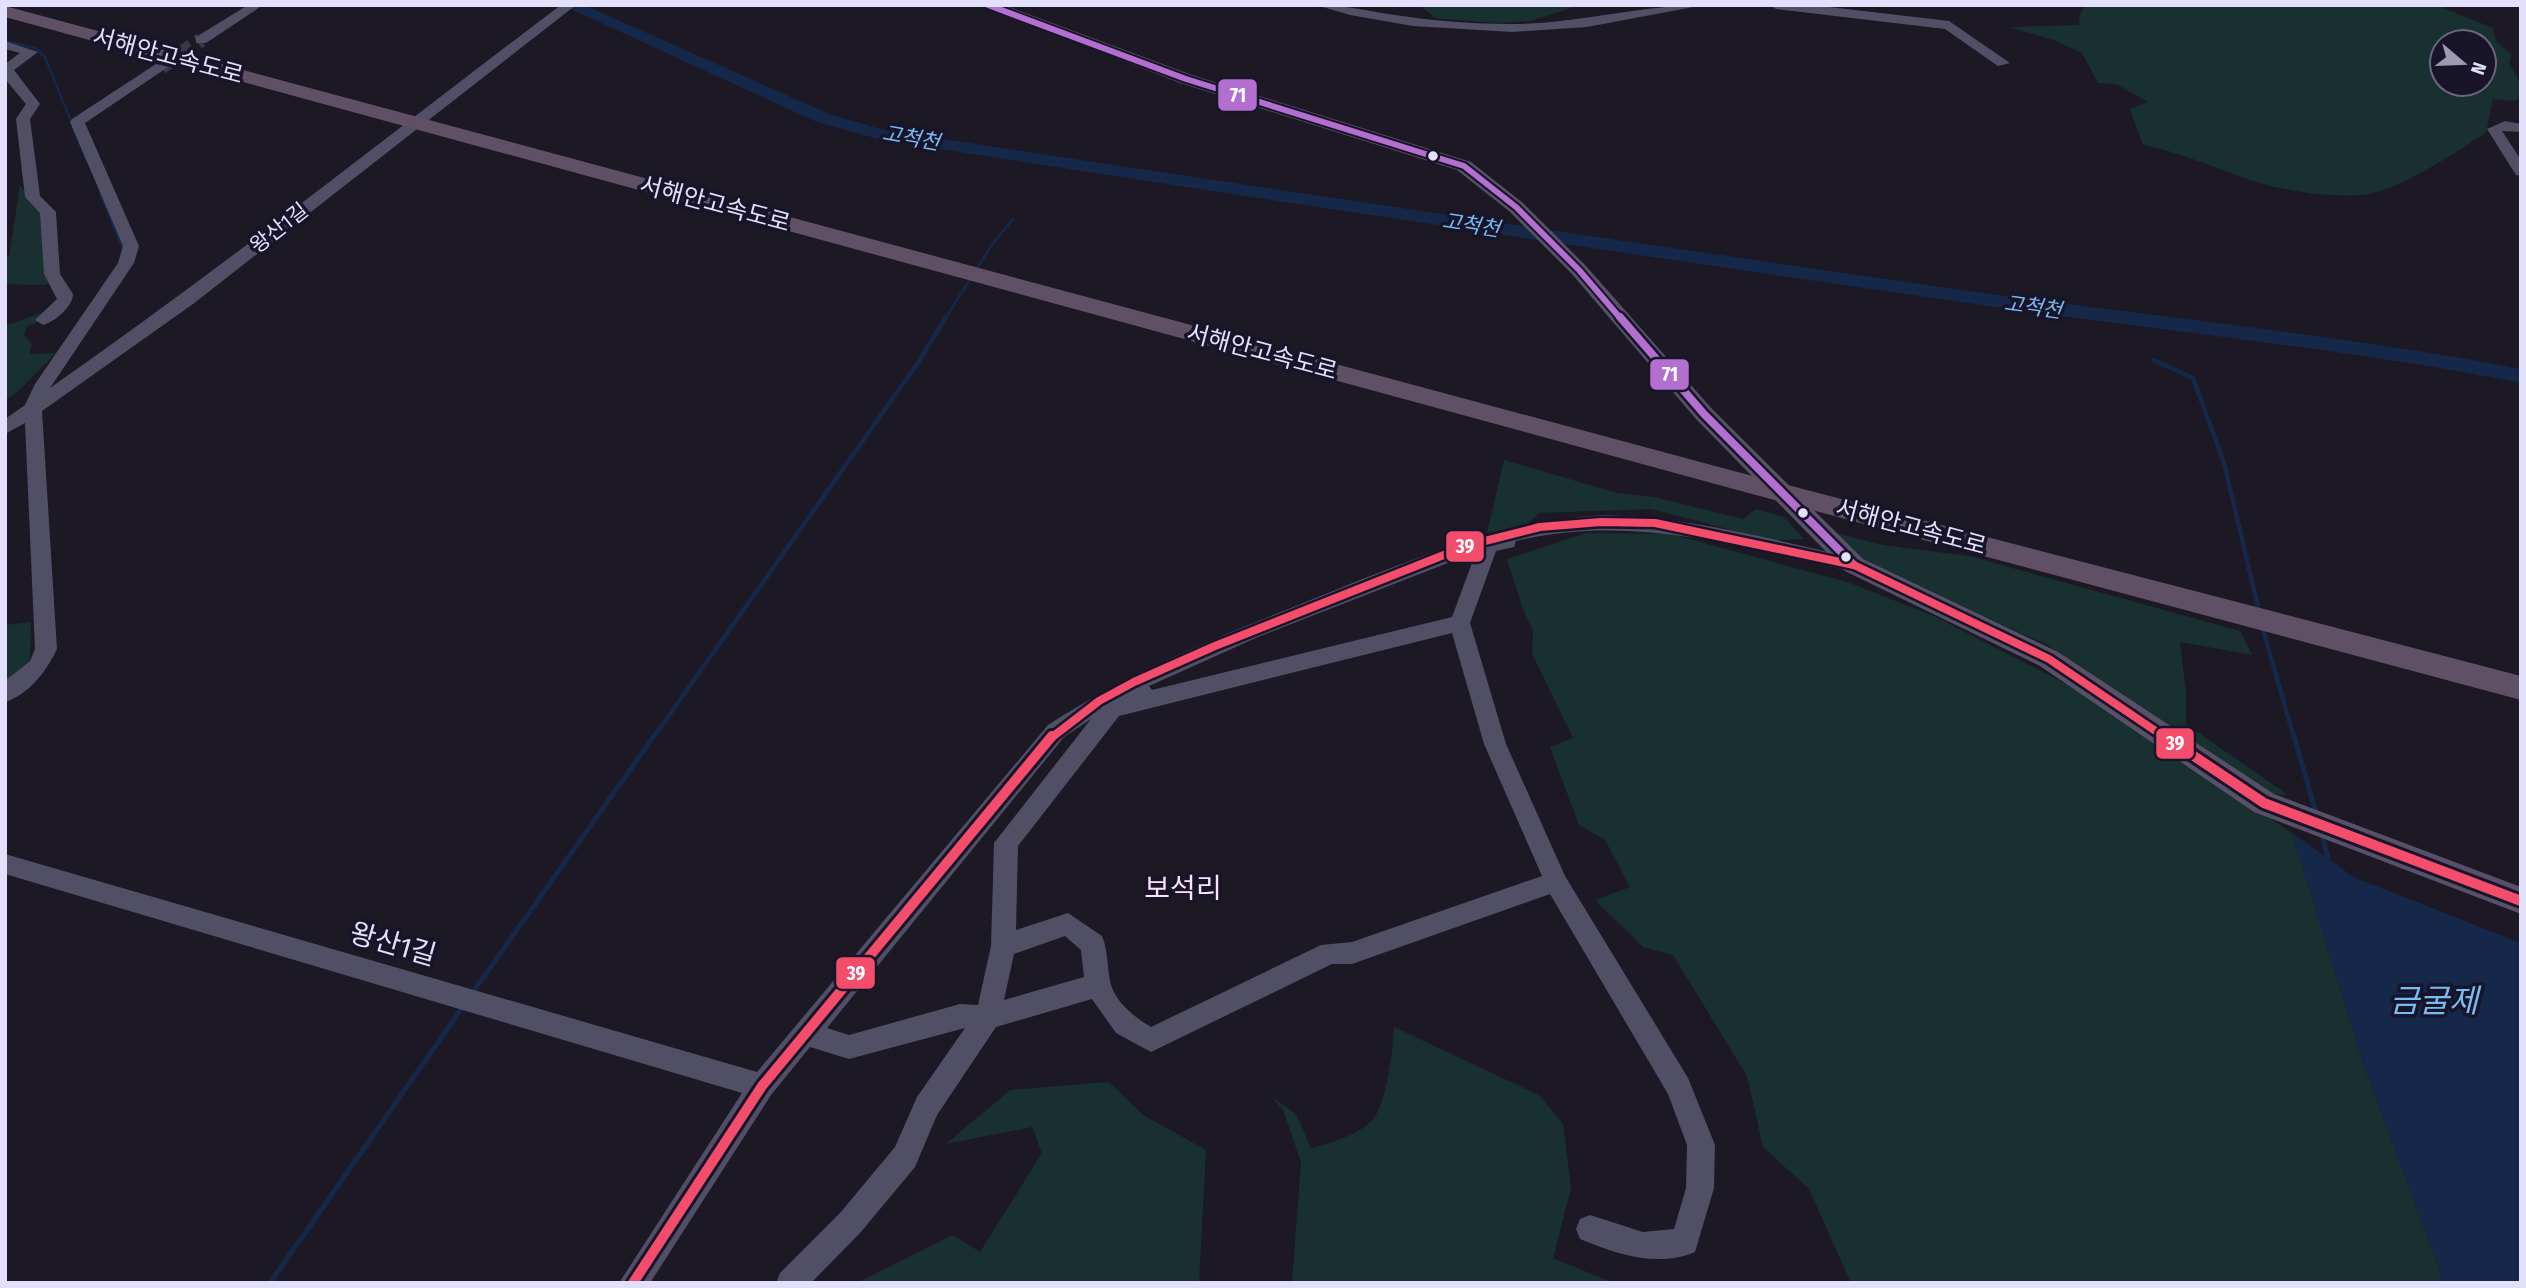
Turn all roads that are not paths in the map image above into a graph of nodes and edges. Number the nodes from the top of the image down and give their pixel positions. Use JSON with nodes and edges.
{"nodes":[{"id":1,"x":30,"y":5,"type":"edge"},
{"id":2,"x":257,"y":5,"type":"edge"},
{"id":3,"x":570,"y":5,"type":"edge"},
{"id":4,"x":988,"y":5,"type":"edge"},
{"id":5,"x":1322,"y":5,"type":"edge"},
{"id":6,"x":1698,"y":5,"type":"edge"},
{"id":7,"x":1776,"y":5,"type":"edge"},
{"id":8,"x":5,"y":11,"type":"edge"},
{"id":9,"x":201,"y":40,"type":"tunnel mouth"},
{"id":10,"x":5,"y":44,"type":"edge"},
{"id":11,"x":2003,"y":63,"type":"dead end"},
{"id":12,"x":161,"y":67,"type":"tunnel mouth"},
{"id":13,"x":6,"y":69,"type":"edge"},
{"id":14,"x":408,"y":114,"type":"junction"},
{"id":15,"x":2521,"y":128,"type":"edge"},
{"id":16,"x":2521,"y":172,"type":"edge"},
{"id":17,"x":1009,"y":276,"type":"junction"},
{"id":18,"x":43,"y":320,"type":"dead end"},
{"id":19,"x":33,"y":408,"type":"junction"},
{"id":20,"x":5,"y":428,"type":"edge"},
{"id":21,"x":1601,"y":522,"type":"junction"},
{"id":22,"x":1854,"y":565,"type":"junction"},
{"id":23,"x":2248,"y":609,"type":"junction"},
{"id":24,"x":1460,"y":623,"type":"junction"},
{"id":25,"x":2309,"y":625,"type":"junction"},
{"id":26,"x":2521,"y":670,"type":"edge"},
{"id":27,"x":2521,"y":688,"type":"edge"},
{"id":28,"x":1141,"y":691,"type":"junction"},
{"id":29,"x":5,"y":694,"type":"edge"},
{"id":30,"x":1105,"y":705,"type":"junction"},
{"id":31,"x":5,"y":864,"type":"edge"},
{"id":32,"x":1556,"y":882,"type":"junction"},
{"id":33,"x":2521,"y":901,"type":"edge"},
{"id":34,"x":1003,"y":946,"type":"junction"},
{"id":35,"x":1098,"y":985,"type":"junction"},
{"id":36,"x":988,"y":1017,"type":"junction"},
{"id":37,"x":807,"y":1034,"type":"junction"},
{"id":38,"x":762,"y":1086,"type":"junction"},
{"id":39,"x":1590,"y":1229,"type":"dead end"},
{"id":40,"x":633,"y":1283,"type":"edge"},
{"id":41,"x":790,"y":1283,"type":"edge"}],
"edges":[{"from":1,"to":14,"type":"highway","name":"서해안고속도로"},
{"from":2,"to":9,"type":"street"},
{"from":3,"to":19,"type":"street","name":"왕산1길"},
{"from":4,"to":22,"type":"main road"},
{"from":5,"to":6,"type":"street"},
{"from":7,"to":11,"type":"street"},
{"from":8,"to":14,"type":"highway","name":"서해안고속도로"},
{"from":10,"to":13,"type":"street"},
{"from":12,"to":19,"type":"street"},
{"from":13,"to":18,"type":"street"},
{"from":14,"to":17,"type":"highway","name":"서해안고속도로"},
{"from":15,"to":16,"type":"street"},
{"from":17,"to":23,"type":"highway","name":"서해안고속도로"},
{"from":17,"to":23,"type":"highway","name":"서해안고속도로"},
{"from":19,"to":20,"type":"street","name":"왕산1길"},
{"from":19,"to":29,"type":"street"},
{"from":21,"to":22,"type":"street"},
{"from":21,"to":24,"type":"street"},
{"from":21,"to":28,"type":"street"},
{"from":22,"to":33,"type":"main road"},
{"from":23,"to":25,"type":"highway","name":"서해안고속도로"},
{"from":24,"to":28,"type":"street"},
{"from":24,"to":32,"type":"street"},
{"from":25,"to":26,"type":"highway","name":"서해안고속도로"},
{"from":25,"to":27,"type":"highway","name":"서해안고속도로"},
{"from":28,"to":30,"type":"street"},
{"from":30,"to":34,"type":"street"},
{"from":30,"to":37,"type":"street"},
{"from":31,"to":38,"type":"street","name":"왕산1길"},
{"from":32,"to":35,"type":"street"},
{"from":32,"to":39,"type":"street"},
{"from":34,"to":35,"type":"street"},
{"from":34,"to":36,"type":"street"},
{"from":35,"to":36,"type":"street"},
{"from":36,"to":37,"type":"street"},
{"from":36,"to":41,"type":"street"},
{"from":37,"to":38,"type":"street"},
{"from":38,"to":40,"type":"street"}]}
